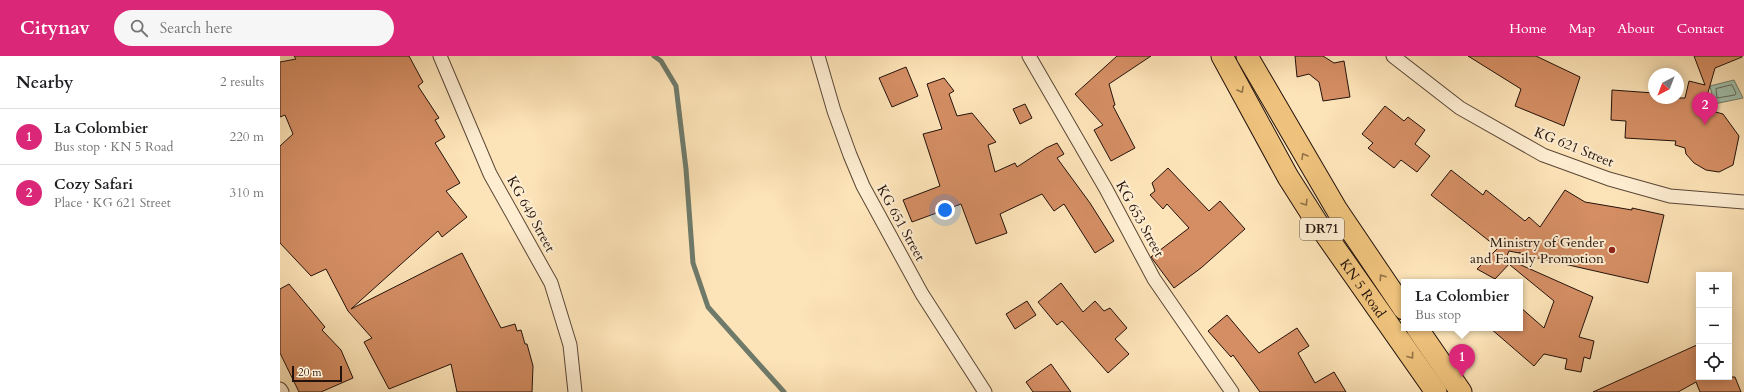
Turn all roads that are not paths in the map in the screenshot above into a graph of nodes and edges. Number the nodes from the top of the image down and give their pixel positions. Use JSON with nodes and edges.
{"nodes":[{"id":1,"x":440,"y":56,"type":"edge"},
{"id":2,"x":818,"y":56,"type":"edge"},
{"id":3,"x":1029,"y":56,"type":"edge"},
{"id":4,"x":1222,"y":56,"type":"edge"},
{"id":5,"x":1247,"y":56,"type":"edge"},
{"id":6,"x":1393,"y":56,"type":"edge"},
{"id":7,"x":1744,"y":202,"type":"edge"},
{"id":8,"x":1401,"y":305,"type":"edge"},
{"id":9,"x":1419,"y":331,"type":"edge"},
{"id":10,"x":280,"y":389,"type":"edge"},
{"id":11,"x":282,"y":392,"type":"edge"},
{"id":12,"x":575,"y":392,"type":"edge"},
{"id":13,"x":985,"y":392,"type":"edge"},
{"id":14,"x":1232,"y":392,"type":"edge"},
{"id":15,"x":1436,"y":392,"type":"edge"},
{"id":16,"x":1461,"y":392,"type":"edge"}],
"edges":[{"from":1,"to":12,"type":"street","name":"KG 649 Street"},
{"from":2,"to":13,"type":"street","name":"KG 651 Street"},
{"from":3,"to":14,"type":"street","name":"KG 653 Street"},
{"from":4,"to":15,"type":"main road","name":"KN 5 Road","number":"DR71","one_way":true},
{"from":8,"to":5,"type":"main road","name":"KN 5 Road","number":"DR71","one_way":true},
{"from":6,"to":7,"type":"street","name":"KG 621 Street"},
{"from":9,"to":16,"type":"main road"},
{"from":10,"to":11,"type":"street"}]}
